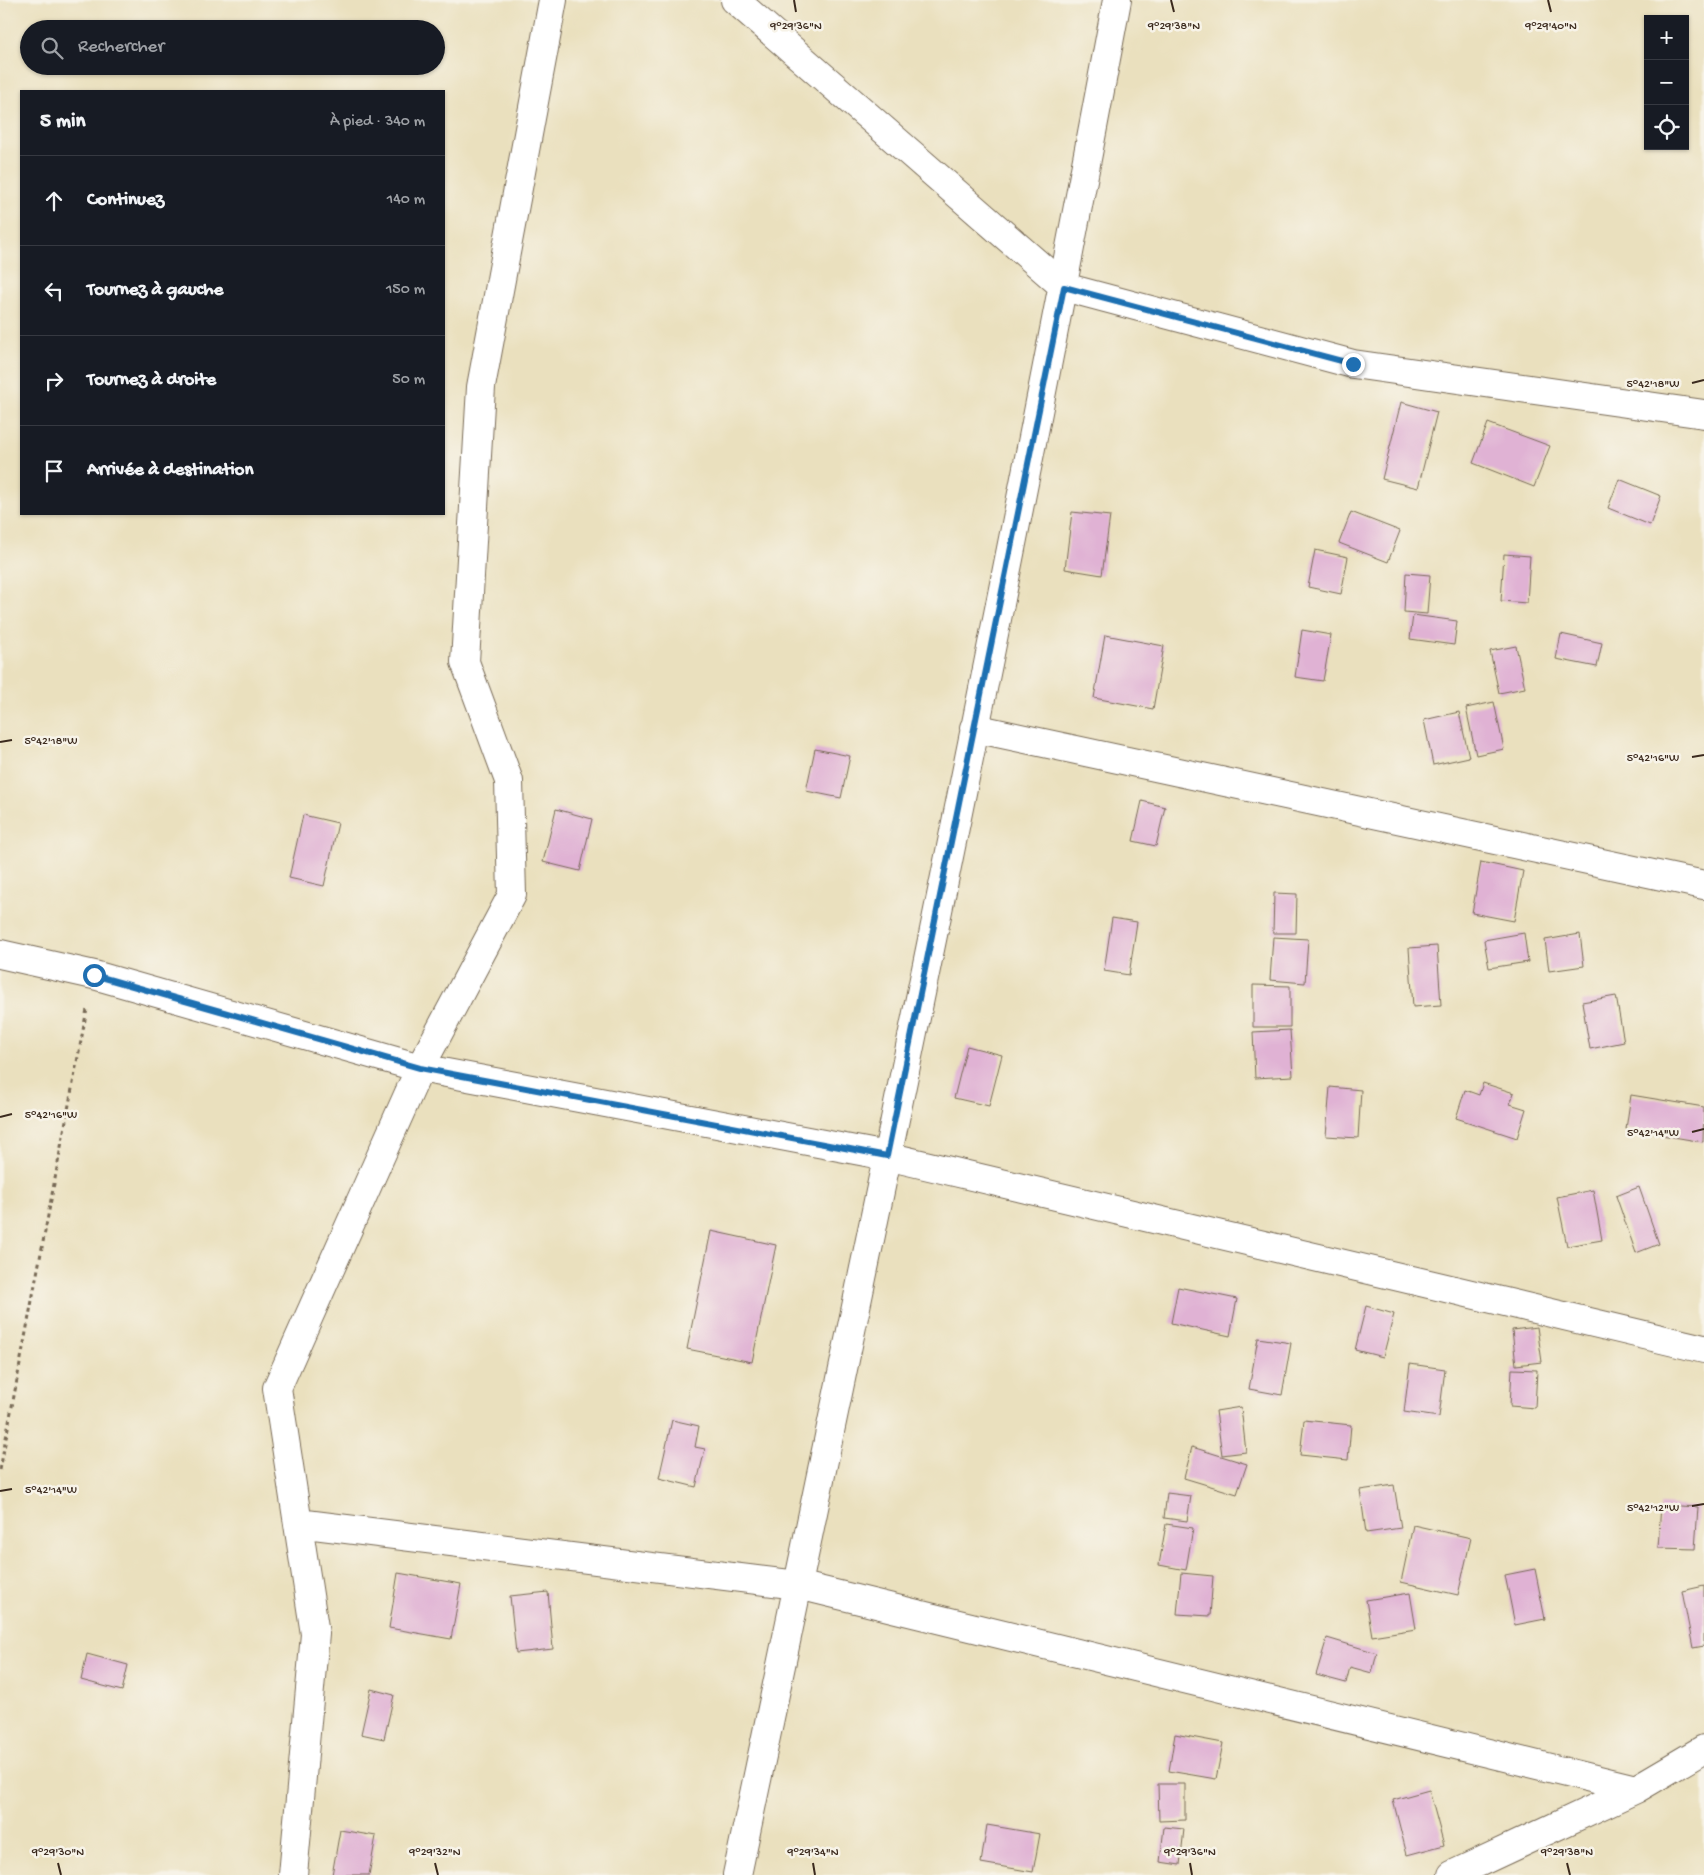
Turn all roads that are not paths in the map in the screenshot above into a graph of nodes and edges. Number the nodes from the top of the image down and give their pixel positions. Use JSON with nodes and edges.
{"nodes":[{"id":1,"x":553,"y":0,"type":"edge"},
{"id":2,"x":735,"y":0,"type":"edge"},
{"id":3,"x":1117,"y":0,"type":"edge"},
{"id":4,"x":1064,"y":287,"type":"junction"},
{"id":5,"x":1704,"y":414,"type":"edge"},
{"id":6,"x":974,"y":728,"type":"junction"},
{"id":7,"x":1704,"y":885,"type":"edge"},
{"id":8,"x":0,"y":954,"type":"edge"},
{"id":9,"x":420,"y":1068,"type":"junction"},
{"id":10,"x":887,"y":1156,"type":"junction"},
{"id":11,"x":1704,"y":1349,"type":"edge"},
{"id":12,"x":298,"y":1523,"type":"junction"},
{"id":13,"x":798,"y":1585,"type":"junction"},
{"id":14,"x":1704,"y":1749,"type":"edge"},
{"id":15,"x":1636,"y":1789,"type":"junction"},
{"id":16,"x":293,"y":1875,"type":"edge"},
{"id":17,"x":737,"y":1875,"type":"edge"},
{"id":18,"x":1452,"y":1875,"type":"edge"}],
"edges":[{"from":1,"to":9,"type":"street"},
{"from":2,"to":4,"type":"street"},
{"from":3,"to":4,"type":"street"},
{"from":4,"to":5,"type":"street"},
{"from":4,"to":6,"type":"street"},
{"from":6,"to":7,"type":"street"},
{"from":6,"to":10,"type":"street"},
{"from":8,"to":9,"type":"street"},
{"from":9,"to":10,"type":"street"},
{"from":9,"to":12,"type":"street"},
{"from":10,"to":11,"type":"street"},
{"from":10,"to":13,"type":"street"},
{"from":12,"to":13,"type":"street"},
{"from":12,"to":16,"type":"street"},
{"from":13,"to":15,"type":"street"},
{"from":13,"to":17,"type":"street"},
{"from":14,"to":15,"type":"street"},
{"from":15,"to":18,"type":"street"}]}
